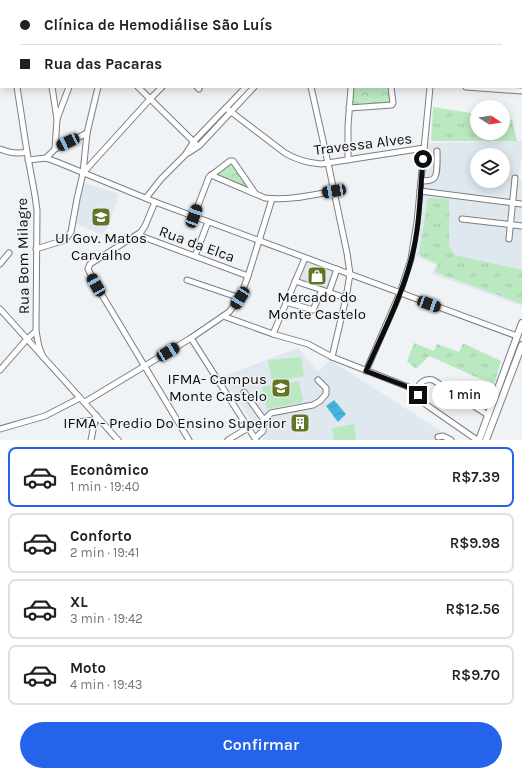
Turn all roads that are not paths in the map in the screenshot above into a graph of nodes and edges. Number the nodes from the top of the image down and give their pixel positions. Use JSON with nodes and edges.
{"nodes":[{"id":1,"x":17,"y":88,"type":"edge"},
{"id":2,"x":52,"y":88,"type":"edge"},
{"id":3,"x":69,"y":88,"type":"edge"},
{"id":4,"x":98,"y":88,"type":"edge"},
{"id":5,"x":139,"y":88,"type":"edge"},
{"id":6,"x":161,"y":88,"type":"edge"},
{"id":7,"x":245,"y":88,"type":"edge"},
{"id":8,"x":253,"y":88,"type":"edge"},
{"id":9,"x":311,"y":88,"type":"edge"},
{"id":10,"x":351,"y":88,"type":"edge"},
{"id":11,"x":391,"y":88,"type":"edge"},
{"id":12,"x":430,"y":88,"type":"edge"},
{"id":13,"x":501,"y":88,"type":"edge"},
{"id":14,"x":522,"y":91,"type":"edge"},
{"id":15,"x":150,"y":99,"type":"junction"},
{"id":16,"x":349,"y":108,"type":"junction"},
{"id":17,"x":228,"y":110,"type":"junction"},
{"id":18,"x":57,"y":119,"type":"junction"},
{"id":19,"x":86,"y":133,"type":"junction"},
{"id":20,"x":194,"y":141,"type":"junction"},
{"id":21,"x":199,"y":146,"type":"junction"},
{"id":22,"x":55,"y":148,"type":"junction"},
{"id":23,"x":424,"y":148,"type":"junction"},
{"id":24,"x":0,"y":149,"type":"edge"},
{"id":25,"x":437,"y":151,"type":"dead end"},
{"id":26,"x":26,"y":152,"type":"junction"},
{"id":27,"x":185,"y":155,"type":"junction"},
{"id":28,"x":46,"y":158,"type":"junction"},
{"id":29,"x":28,"y":160,"type":"junction"},
{"id":30,"x":348,"y":160,"type":"junction"},
{"id":31,"x":328,"y":163,"type":"junction"},
{"id":32,"x":83,"y":173,"type":"junction"},
{"id":33,"x":211,"y":175,"type":"junction"},
{"id":34,"x":515,"y":178,"type":"dead end"},
{"id":35,"x":421,"y":181,"type":"junction"},
{"id":36,"x":334,"y":191,"type":"junction"},
{"id":37,"x":420,"y":191,"type":"junction"},
{"id":38,"x":256,"y":194,"type":"junction"},
{"id":39,"x":146,"y":198,"type":"junction"},
{"id":40,"x":272,"y":199,"type":"junction"},
{"id":41,"x":155,"y":202,"type":"junction"},
{"id":42,"x":512,"y":202,"type":"junction"},
{"id":43,"x":522,"y":204,"type":"edge"},
{"id":44,"x":194,"y":216,"type":"junction"},
{"id":45,"x":462,"y":219,"type":"dead end"},
{"id":46,"x":208,"y":222,"type":"junction"},
{"id":47,"x":510,"y":225,"type":"junction"},
{"id":48,"x":522,"y":226,"type":"edge"},
{"id":49,"x":138,"y":235,"type":"junction"},
{"id":50,"x":509,"y":239,"type":"dead end"},
{"id":51,"x":260,"y":241,"type":"junction"},
{"id":52,"x":36,"y":249,"type":"junction"},
{"id":53,"x":9,"y":254,"type":"dead end"},
{"id":54,"x":195,"y":256,"type":"junction"},
{"id":55,"x":305,"y":258,"type":"junction"},
{"id":56,"x":0,"y":264,"type":"edge"},
{"id":57,"x":337,"y":270,"type":"junction"},
{"id":58,"x":350,"y":274,"type":"junction"},
{"id":59,"x":248,"y":276,"type":"junction"},
{"id":60,"x":187,"y":280,"type":"dead end"},
{"id":61,"x":296,"y":281,"type":"junction"},
{"id":62,"x":322,"y":290,"type":"junction"},
{"id":63,"x":329,"y":292,"type":"junction"},
{"id":64,"x":400,"y":293,"type":"junction"},
{"id":65,"x":237,"y":297,"type":"junction"},
{"id":66,"x":346,"y":298,"type":"junction"},
{"id":67,"x":286,"y":302,"type":"junction"},
{"id":68,"x":0,"y":309,"type":"edge"},
{"id":69,"x":223,"y":316,"type":"junction"},
{"id":70,"x":522,"y":323,"type":"edge"},
{"id":71,"x":36,"y":331,"type":"junction"},
{"id":72,"x":273,"y":334,"type":"junction"},
{"id":73,"x":517,"y":336,"type":"junction"},
{"id":74,"x":191,"y":338,"type":"junction"},
{"id":75,"x":27,"y":339,"type":"junction"},
{"id":76,"x":522,"y":345,"type":"edge"},
{"id":77,"x":43,"y":357,"type":"junction"},
{"id":78,"x":332,"y":357,"type":"junction"},
{"id":79,"x":507,"y":365,"type":"junction"},
{"id":80,"x":144,"y":366,"type":"junction"},
{"id":81,"x":0,"y":369,"type":"edge"},
{"id":82,"x":366,"y":371,"type":"junction"},
{"id":83,"x":318,"y":380,"type":"dead end"},
{"id":84,"x":508,"y":381,"type":"junction"},
{"id":85,"x":416,"y":390,"type":"junction"},
{"id":86,"x":244,"y":392,"type":"dead end"},
{"id":87,"x":80,"y":398,"type":"junction"},
{"id":88,"x":85,"y":402,"type":"junction"},
{"id":89,"x":488,"y":415,"type":"junction"},
{"id":90,"x":95,"y":418,"type":"junction"},
{"id":91,"x":264,"y":420,"type":"junction"},
{"id":92,"x":78,"y":422,"type":"dead end"},
{"id":93,"x":248,"y":428,"type":"junction"},
{"id":94,"x":0,"y":429,"type":"edge"},
{"id":95,"x":438,"y":438,"type":"dead end"},
{"id":96,"x":256,"y":439,"type":"edge"},
{"id":97,"x":91,"y":440,"type":"edge"},
{"id":98,"x":118,"y":440,"type":"edge"},
{"id":99,"x":189,"y":440,"type":"edge"},
{"id":100,"x":228,"y":440,"type":"edge"},
{"id":101,"x":451,"y":440,"type":"edge"},
{"id":102,"x":478,"y":440,"type":"edge"},
{"id":103,"x":486,"y":440,"type":"edge"}],
"edges":[{"from":1,"to":26,"type":"street","name":"Rua Bom Milagre"},
{"from":2,"to":18,"type":"street"},
{"from":3,"to":18,"type":"street"},
{"from":4,"to":19,"type":"street"},
{"from":5,"to":15,"type":"street"},
{"from":6,"to":15,"type":"street"},
{"from":7,"to":17,"type":"street"},
{"from":8,"to":17,"type":"street"},
{"from":9,"to":31,"type":"street"},
{"from":10,"to":16,"type":"street"},
{"from":11,"to":16,"type":"street"},
{"from":12,"to":23,"type":"street"},
{"from":13,"to":14,"type":"street"},
{"from":15,"to":20,"type":"street"},
{"from":15,"to":32,"type":"street"},
{"from":16,"to":30,"type":"street"},
{"from":17,"to":20,"type":"street"},
{"from":17,"to":21,"type":"street"},
{"from":17,"to":31,"type":"street","name":"Travessa Alves"},
{"from":18,"to":22,"type":"street"},
{"from":19,"to":22,"type":"street"},
{"from":19,"to":32,"type":"street"},
{"from":20,"to":21,"type":"street"},
{"from":20,"to":27,"type":"street"},
{"from":21,"to":27,"type":"street"},
{"from":22,"to":28,"type":"street"},
{"from":23,"to":30,"type":"street","name":"Travessa Alves"},
{"from":23,"to":35,"type":"street"},
{"from":24,"to":26,"type":"street"},
{"from":25,"to":35,"type":"street"},
{"from":26,"to":29,"type":"street","name":"Rua Bom Milagre"},
{"from":27,"to":39,"type":"street"},
{"from":28,"to":29,"type":"street"},
{"from":28,"to":32,"type":"street"},
{"from":29,"to":52,"type":"street","name":"Rua Bom Milagre"},
{"from":30,"to":31,"type":"street","name":"Travessa Alves"},
{"from":31,"to":36,"type":"street"},
{"from":32,"to":39,"type":"street"},
{"from":32,"to":52,"type":"street"},
{"from":33,"to":38,"type":"street"},
{"from":33,"to":38,"type":"street"},
{"from":33,"to":44,"type":"street"},
{"from":34,"to":42,"type":"street"},
{"from":35,"to":37,"type":"street"},
{"from":36,"to":40,"type":"street"},
{"from":36,"to":58,"type":"street"},
{"from":37,"to":42,"type":"street"},
{"from":37,"to":64,"type":"street"},
{"from":38,"to":40,"type":"street"},
{"from":39,"to":41,"type":"street"},
{"from":40,"to":51,"type":"street"},
{"from":41,"to":44,"type":"street"},
{"from":41,"to":49,"type":"street"},
{"from":42,"to":43,"type":"street"},
{"from":42,"to":47,"type":"street"},
{"from":44,"to":46,"type":"street"},
{"from":45,"to":47,"type":"street"},
{"from":46,"to":51,"type":"street"},
{"from":46,"to":54,"type":"street"},
{"from":47,"to":48,"type":"street"},
{"from":47,"to":50,"type":"street"},
{"from":49,"to":54,"type":"street","name":"Rua da Elca"},
{"from":49,"to":80,"type":"street"},
{"from":51,"to":55,"type":"street"},
{"from":51,"to":59,"type":"street"},
{"from":52,"to":71,"type":"street","name":"Rua Bom Milagre"},
{"from":53,"to":56,"type":"street"},
{"from":54,"to":59,"type":"street","name":"Rua da Elca"},
{"from":55,"to":57,"type":"street"},
{"from":55,"to":61,"type":"street"},
{"from":57,"to":58,"type":"street"},
{"from":57,"to":63,"type":"street"},
{"from":58,"to":64,"type":"street"},
{"from":58,"to":66,"type":"street"},
{"from":59,"to":65,"type":"street"},
{"from":60,"to":65,"type":"street"},
{"from":61,"to":62,"type":"street"},
{"from":61,"to":67,"type":"street"},
{"from":62,"to":63,"type":"street"},
{"from":62,"to":67,"type":"street"},
{"from":63,"to":66,"type":"street"},
{"from":64,"to":73,"type":"street"},
{"from":64,"to":82,"type":"street"},
{"from":65,"to":69,"type":"street"},
{"from":66,"to":78,"type":"street"},
{"from":67,"to":72,"type":"street"},
{"from":68,"to":75,"type":"street"},
{"from":69,"to":72,"type":"street"},
{"from":69,"to":74,"type":"street"},
{"from":70,"to":73,"type":"main road"},
{"from":71,"to":75,"type":"street","name":"Rua Bom Milagre"},
{"from":71,"to":77,"type":"street","name":"Rua Bom Milagre"},
{"from":72,"to":78,"type":"street"},
{"from":73,"to":79,"type":"main road"},
{"from":74,"to":80,"type":"street"},
{"from":74,"to":93,"type":"street"},
{"from":75,"to":77,"type":"street"},
{"from":75,"to":81,"type":"street","name":"Rua Bom Milagre"},
{"from":76,"to":84,"type":"main road"},
{"from":77,"to":87,"type":"street"},
{"from":78,"to":82,"type":"street"},
{"from":79,"to":84,"type":"main road"},
{"from":79,"to":89,"type":"main road"},
{"from":80,"to":88,"type":"street"},
{"from":80,"to":99,"type":"street"},
{"from":82,"to":85,"type":"street"},
{"from":83,"to":91,"type":"street"},
{"from":84,"to":103,"type":"main road"},
{"from":85,"to":89,"type":"street"},
{"from":85,"to":102,"type":"street"},
{"from":86,"to":91,"type":"street"},
{"from":87,"to":88,"type":"street"},
{"from":87,"to":94,"type":"street"},
{"from":88,"to":90,"type":"street"},
{"from":89,"to":102,"type":"main road"},
{"from":90,"to":92,"type":"street"},
{"from":90,"to":97,"type":"street"},
{"from":90,"to":98,"type":"street"},
{"from":91,"to":96,"type":"street"},
{"from":93,"to":96,"type":"street"},
{"from":93,"to":100,"type":"street"},
{"from":95,"to":101,"type":"street"}]}
